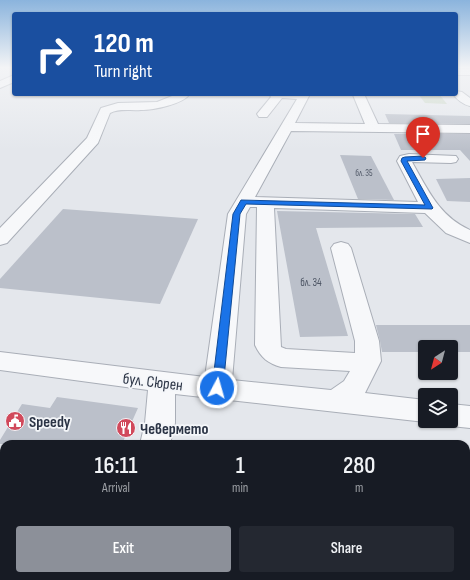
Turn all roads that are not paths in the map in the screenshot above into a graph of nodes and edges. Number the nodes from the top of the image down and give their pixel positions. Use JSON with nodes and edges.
{"nodes":[{"id":1,"x":461,"y":95,"type":"edge"},
{"id":2,"x":179,"y":96,"type":"edge"},
{"id":3,"x":277,"y":96,"type":"edge"},
{"id":4,"x":304,"y":96,"type":"edge"},
{"id":5,"x":359,"y":96,"type":"edge"},
{"id":6,"x":470,"y":104,"type":"edge"},
{"id":7,"x":263,"y":114,"type":"dead end"},
{"id":8,"x":286,"y":127,"type":"junction"},
{"id":9,"x":373,"y":128,"type":"junction"},
{"id":10,"x":470,"y":129,"type":"edge"},
{"id":11,"x":451,"y":158,"type":"dead end"},
{"id":12,"x":243,"y":202,"type":"junction"},
{"id":13,"x":266,"y":203,"type":"junction"},
{"id":14,"x":430,"y":208,"type":"junction"},
{"id":15,"x":470,"y":237,"type":"edge"},
{"id":16,"x":0,"y":239,"type":"edge"},
{"id":17,"x":341,"y":248,"type":"dead end"},
{"id":18,"x":0,"y":361,"type":"edge"},
{"id":19,"x":368,"y":361,"type":"junction"},
{"id":20,"x":162,"y":382,"type":"junction"},
{"id":21,"x":217,"y":388,"type":"junction"},
{"id":22,"x":335,"y":401,"type":"junction"},
{"id":23,"x":418,"y":410,"type":"edge"},
{"id":24,"x":458,"y":416,"type":"edge"},
{"id":25,"x":470,"y":417,"type":"edge"},
{"id":26,"x":156,"y":440,"type":"edge"}],
"edges":[{"from":1,"to":6,"type":"street"},
{"from":2,"to":16,"type":"street"},
{"from":3,"to":7,"type":"street"},
{"from":4,"to":8,"type":"street"},
{"from":5,"to":9,"type":"street"},
{"from":8,"to":9,"type":"street"},
{"from":8,"to":12,"type":"street"},
{"from":9,"to":10,"type":"street"},
{"from":11,"to":14,"type":"street"},
{"from":12,"to":13,"type":"street"},
{"from":12,"to":21,"type":"street"},
{"from":13,"to":14,"type":"street"},
{"from":13,"to":19,"type":"street"},
{"from":14,"to":15,"type":"street"},
{"from":17,"to":19,"type":"street"},
{"from":18,"to":20,"type":"street","name":"бул. Сюрен"},
{"from":19,"to":22,"type":"street"},
{"from":20,"to":21,"type":"street","name":"бул. Сюрен"},
{"from":20,"to":26,"type":"street"},
{"from":21,"to":22,"type":"street","name":"бул. Сюрен"},
{"from":22,"to":23,"type":"street","name":"бул. Сюрен"},
{"from":24,"to":25,"type":"street"}]}
